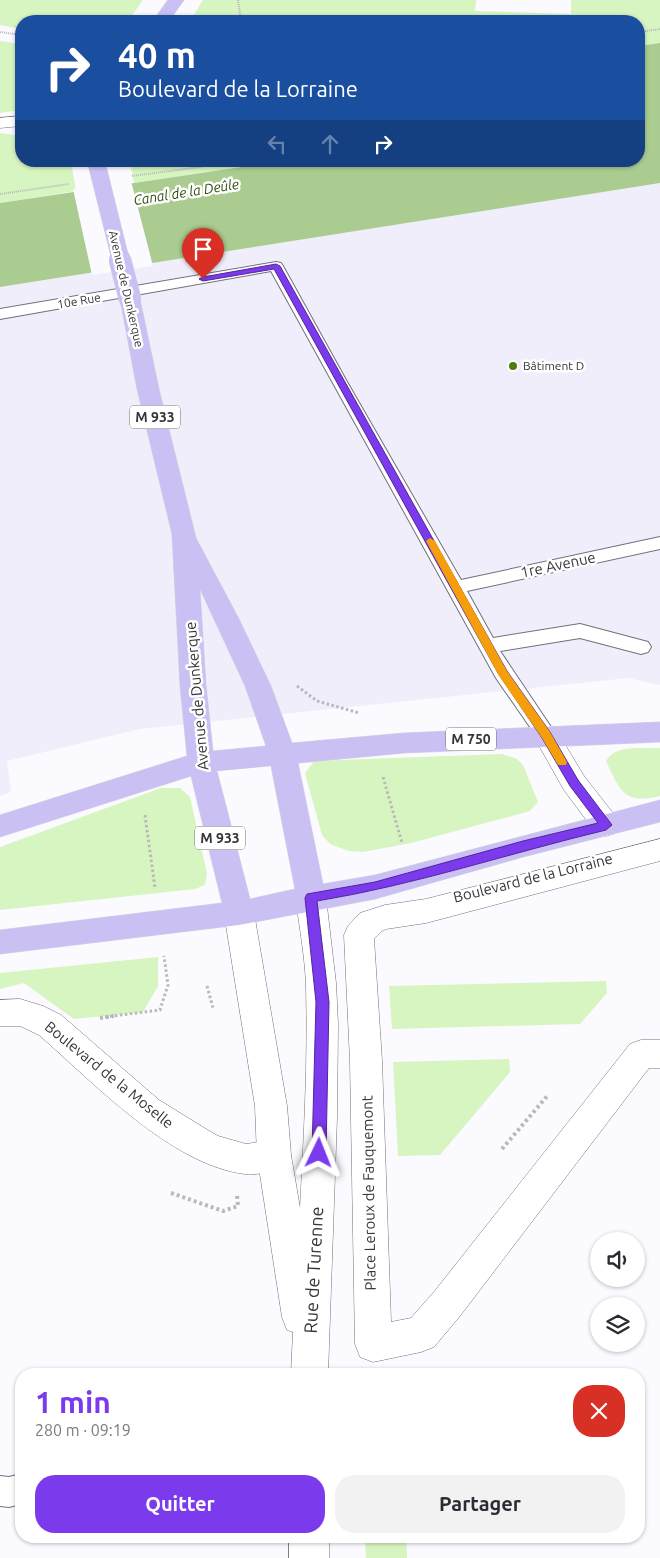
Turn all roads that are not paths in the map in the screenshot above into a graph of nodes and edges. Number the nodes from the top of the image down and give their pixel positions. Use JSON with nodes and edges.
{"nodes":[{"id":1,"x":176,"y":0,"type":"edge"},
{"id":2,"x":165,"y":15,"type":"edge"},
{"id":3,"x":15,"y":122,"type":"edge"},
{"id":4,"x":0,"y":123,"type":"edge"},
{"id":5,"x":97,"y":167,"type":"edge"},
{"id":6,"x":0,"y":314,"type":"edge"},
{"id":7,"x":184,"y":534,"type":"junction"},
{"id":8,"x":660,"y":543,"type":"edge"},
{"id":9,"x":456,"y":587,"type":"junction"},
{"id":10,"x":487,"y":646,"type":"junction"},
{"id":11,"x":641,"y":647,"type":"dead end"},
{"id":12,"x":660,"y":732,"type":"edge"},
{"id":13,"x":546,"y":735,"type":"junction"},
{"id":14,"x":283,"y":755,"type":"junction"},
{"id":15,"x":201,"y":762,"type":"junction"},
{"id":16,"x":660,"y":811,"type":"edge"},
{"id":17,"x":606,"y":825,"type":"junction"},
{"id":18,"x":0,"y":826,"type":"edge"},
{"id":19,"x":660,"y":846,"type":"edge"},
{"id":20,"x":660,"y":850,"type":"edge"},
{"id":21,"x":311,"y":898,"type":"junction"},
{"id":22,"x":406,"y":910,"type":"dead end"},
{"id":23,"x":239,"y":913,"type":"junction"},
{"id":24,"x":0,"y":942,"type":"edge"},
{"id":25,"x":0,"y":1013,"type":"edge"},
{"id":26,"x":660,"y":1054,"type":"edge"},
{"id":27,"x":274,"y":1155,"type":"junction"},
{"id":28,"x":308,"y":1368,"type":"edge"},
{"id":29,"x":309,"y":1368,"type":"edge"},
{"id":30,"x":15,"y":1490,"type":"edge"},
{"id":31,"x":0,"y":1491,"type":"edge"},
{"id":32,"x":309,"y":1543,"type":"edge"},
{"id":33,"x":309,"y":1558,"type":"edge"}],
"edges":[{"from":1,"to":2,"type":"main road"},
{"from":3,"to":4,"type":"street"},
{"from":5,"to":7,"type":"main road","name":"Avenue de Dunkerque","number":"M 933","bridge":true},
{"from":6,"to":9,"type":"lane","name":"10e Rue"},
{"from":7,"to":14,"type":"main road","name":"Avenue de Dunkerque","number":"M 933"},
{"from":7,"to":15,"type":"main road","name":"Avenue de Dunkerque","number":"M 933"},
{"from":8,"to":9,"type":"lane","name":"1re Avenue"},
{"from":9,"to":10,"type":"lane"},
{"from":10,"to":11,"type":"lane"},
{"from":10,"to":13,"type":"lane"},
{"from":12,"to":13,"type":"main road","number":"M 750"},
{"from":13,"to":14,"type":"main road","number":"M 750"},
{"from":13,"to":17,"type":"street"},
{"from":14,"to":15,"type":"main road","number":"M 750"},
{"from":14,"to":21,"type":"main road","number":"M 933"},
{"from":15,"to":18,"type":"main road","number":"M 750"},
{"from":15,"to":23,"type":"main road","name":"Avenue de Dunkerque","number":"M 933"},
{"from":16,"to":17,"type":"main road"},
{"from":17,"to":21,"type":"main road"},
{"from":19,"to":22,"type":"street","name":"Boulevard de la Lorraine"},
{"from":20,"to":26,"type":"street","name":"Place Leroux de Fauquemont"},
{"from":21,"to":23,"type":"main road"},
{"from":21,"to":29,"type":"street","name":"Rue de Turenne"},
{"from":23,"to":24,"type":"main road"},
{"from":23,"to":27,"type":"street","name":"Rue de Turenne"},
{"from":25,"to":27,"type":"street","name":"Boulevard de la Moselle"},
{"from":27,"to":28,"type":"street","name":"Rue de Turenne"},
{"from":30,"to":31,"type":"lane"},
{"from":32,"to":33,"type":"street"}]}
